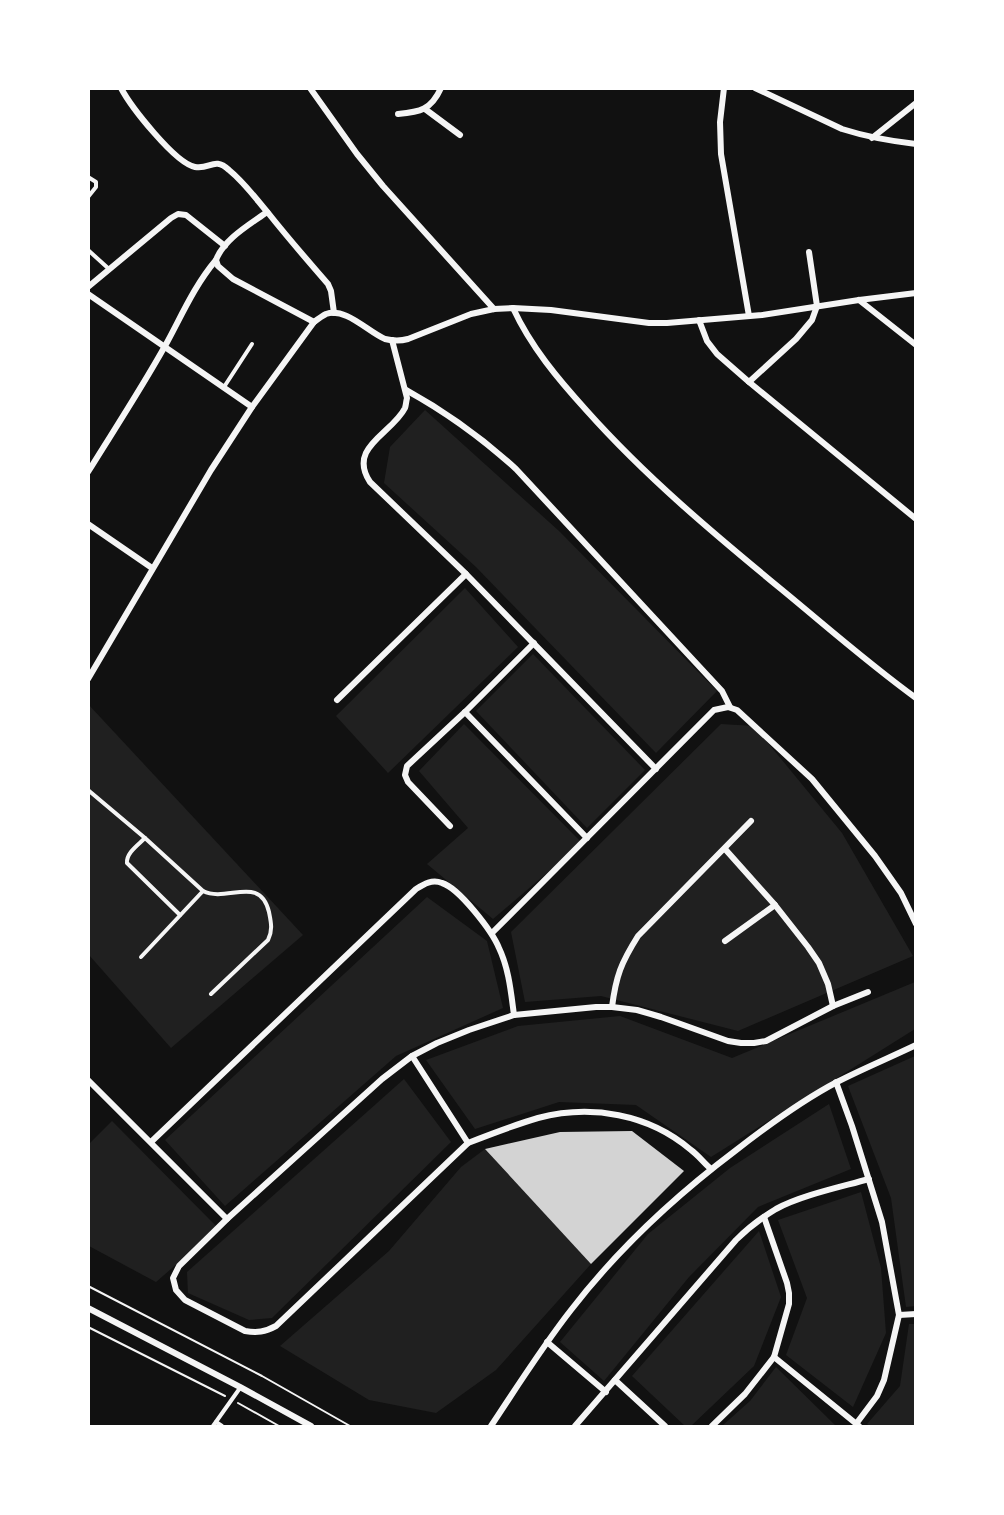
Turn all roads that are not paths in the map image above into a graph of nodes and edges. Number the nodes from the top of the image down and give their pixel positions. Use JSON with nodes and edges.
{"nodes":[{"id":1,"x":121,"y":88,"type":"edge"},
{"id":2,"x":310,"y":88,"type":"edge"},
{"id":3,"x":441,"y":88,"type":"edge"},
{"id":4,"x":724,"y":88,"type":"edge"},
{"id":5,"x":755,"y":88,"type":"edge"},
{"id":6,"x":915,"y":103,"type":"edge"},
{"id":7,"x":425,"y":109,"type":"junction"},
{"id":8,"x":398,"y":114,"type":"dead end"},
{"id":9,"x":460,"y":135,"type":"dead end"},
{"id":10,"x":872,"y":138,"type":"junction"},
{"id":11,"x":915,"y":144,"type":"edge"},
{"id":12,"x":88,"y":177,"type":"edge"},
{"id":13,"x":88,"y":198,"type":"edge"},
{"id":14,"x":267,"y":212,"type":"junction"},
{"id":15,"x":225,"y":246,"type":"junction"},
{"id":16,"x":88,"y":250,"type":"edge"},
{"id":17,"x":809,"y":252,"type":"dead end"},
{"id":18,"x":216,"y":260,"type":"junction"},
{"id":19,"x":110,"y":269,"type":"junction"},
{"id":20,"x":88,"y":287,"type":"edge"},
{"id":21,"x":915,"y":293,"type":"edge"},
{"id":22,"x":88,"y":294,"type":"edge"},
{"id":23,"x":859,"y":300,"type":"junction"},
{"id":24,"x":817,"y":306,"type":"junction"},
{"id":25,"x":513,"y":308,"type":"junction"},
{"id":26,"x":494,"y":309,"type":"junction"},
{"id":27,"x":334,"y":313,"type":"junction"},
{"id":28,"x":749,"y":316,"type":"junction"},
{"id":29,"x":699,"y":320,"type":"junction"},
{"id":30,"x":314,"y":322,"type":"junction"},
{"id":31,"x":392,"y":340,"type":"junction"},
{"id":32,"x":252,"y":344,"type":"dead end"},
{"id":33,"x":915,"y":345,"type":"edge"},
{"id":34,"x":164,"y":347,"type":"junction"},
{"id":35,"x":749,"y":382,"type":"junction"},
{"id":36,"x":224,"y":388,"type":"junction"},
{"id":37,"x":406,"y":390,"type":"junction"},
{"id":38,"x":252,"y":407,"type":"junction"},
{"id":39,"x":88,"y":472,"type":"edge"},
{"id":40,"x":915,"y":519,"type":"edge"},
{"id":41,"x":88,"y":524,"type":"edge"},
{"id":42,"x":152,"y":568,"type":"junction"},
{"id":43,"x":466,"y":574,"type":"junction"},
{"id":44,"x":534,"y":643,"type":"junction"},
{"id":45,"x":88,"y":679,"type":"edge"},
{"id":46,"x":915,"y":698,"type":"edge"},
{"id":47,"x":337,"y":700,"type":"dead end"},
{"id":48,"x":730,"y":707,"type":"junction"},
{"id":49,"x":465,"y":712,"type":"junction"},
{"id":50,"x":656,"y":769,"type":"junction"},
{"id":51,"x":88,"y":790,"type":"edge"},
{"id":52,"x":751,"y":822,"type":"dead end"},
{"id":53,"x":450,"y":826,"type":"dead end"},
{"id":54,"x":145,"y":838,"type":"junction"},
{"id":55,"x":587,"y":838,"type":"junction"},
{"id":56,"x":725,"y":849,"type":"junction"},
{"id":57,"x":203,"y":891,"type":"junction"},
{"id":58,"x":775,"y":905,"type":"junction"},
{"id":59,"x":180,"y":915,"type":"junction"},
{"id":60,"x":915,"y":924,"type":"edge"},
{"id":61,"x":492,"y":933,"type":"junction"},
{"id":62,"x":725,"y":941,"type":"dead end"},
{"id":63,"x":141,"y":957,"type":"dead end"},
{"id":64,"x":868,"y":992,"type":"dead end"},
{"id":65,"x":210,"y":994,"type":"dead end"},
{"id":66,"x":833,"y":1006,"type":"junction"},
{"id":67,"x":612,"y":1007,"type":"junction"},
{"id":68,"x":514,"y":1015,"type":"junction"},
{"id":69,"x":915,"y":1045,"type":"edge"},
{"id":70,"x":412,"y":1056,"type":"junction"},
{"id":71,"x":88,"y":1080,"type":"edge"},
{"id":72,"x":836,"y":1083,"type":"junction"},
{"id":73,"x":151,"y":1142,"type":"junction"},
{"id":74,"x":468,"y":1143,"type":"junction"},
{"id":75,"x":711,"y":1169,"type":"junction"},
{"id":76,"x":869,"y":1179,"type":"junction"},
{"id":77,"x":764,"y":1217,"type":"junction"},
{"id":78,"x":227,"y":1219,"type":"junction"},
{"id":79,"x":88,"y":1308,"type":"edge"},
{"id":80,"x":915,"y":1314,"type":"edge"},
{"id":81,"x":899,"y":1315,"type":"junction"},
{"id":82,"x":547,"y":1342,"type":"junction"},
{"id":83,"x":774,"y":1357,"type":"junction"},
{"id":84,"x":615,"y":1380,"type":"junction"},
{"id":85,"x":240,"y":1387,"type":"junction"},
{"id":86,"x":606,"y":1392,"type":"junction"},
{"id":87,"x":214,"y":1424,"type":"edge"},
{"id":88,"x":857,"y":1425,"type":"edge"},
{"id":89,"x":222,"y":1426,"type":"edge"},
{"id":90,"x":311,"y":1426,"type":"edge"},
{"id":91,"x":491,"y":1426,"type":"edge"},
{"id":92,"x":575,"y":1426,"type":"edge"},
{"id":93,"x":664,"y":1426,"type":"edge"},
{"id":94,"x":712,"y":1426,"type":"edge"}],
"edges":[{"from":1,"to":14,"type":"street"},
{"from":2,"to":26,"type":"street"},
{"from":3,"to":7,"type":"street"},
{"from":4,"to":28,"type":"street"},
{"from":5,"to":10,"type":"street"},
{"from":6,"to":10,"type":"street"},
{"from":7,"to":8,"type":"street"},
{"from":7,"to":9,"type":"street"},
{"from":10,"to":11,"type":"street"},
{"from":12,"to":13,"type":"lane"},
{"from":14,"to":15,"type":"street"},
{"from":14,"to":27,"type":"street"},
{"from":15,"to":18,"type":"street"},
{"from":15,"to":19,"type":"street"},
{"from":16,"to":19,"type":"lane"},
{"from":17,"to":24,"type":"street"},
{"from":18,"to":30,"type":"street"},
{"from":18,"to":34,"type":"street"},
{"from":19,"to":20,"type":"street"},
{"from":21,"to":23,"type":"street"},
{"from":22,"to":34,"type":"street"},
{"from":23,"to":24,"type":"street"},
{"from":23,"to":33,"type":"street"},
{"from":24,"to":28,"type":"street"},
{"from":24,"to":35,"type":"street"},
{"from":25,"to":26,"type":"street"},
{"from":25,"to":29,"type":"street"},
{"from":25,"to":46,"type":"street"},
{"from":26,"to":31,"type":"street"},
{"from":27,"to":30,"type":"street"},
{"from":27,"to":31,"type":"street"},
{"from":28,"to":29,"type":"street"},
{"from":29,"to":35,"type":"street"},
{"from":30,"to":38,"type":"street"},
{"from":31,"to":37,"type":"street"},
{"from":32,"to":36,"type":"lane"},
{"from":34,"to":36,"type":"street"},
{"from":34,"to":39,"type":"street"},
{"from":35,"to":40,"type":"street"},
{"from":36,"to":38,"type":"street"},
{"from":37,"to":43,"type":"street"},
{"from":37,"to":48,"type":"street"},
{"from":38,"to":42,"type":"street"},
{"from":41,"to":42,"type":"street"},
{"from":42,"to":45,"type":"street"},
{"from":43,"to":44,"type":"street"},
{"from":43,"to":47,"type":"street"},
{"from":44,"to":49,"type":"street"},
{"from":44,"to":50,"type":"street"},
{"from":48,"to":50,"type":"street"},
{"from":48,"to":60,"type":"street"},
{"from":49,"to":53,"type":"street"},
{"from":49,"to":55,"type":"street"},
{"from":50,"to":55,"type":"street"},
{"from":51,"to":54,"type":"lane"},
{"from":52,"to":56,"type":"street"},
{"from":54,"to":57,"type":"lane"},
{"from":54,"to":59,"type":"lane"},
{"from":55,"to":61,"type":"street"},
{"from":56,"to":58,"type":"street"},
{"from":56,"to":67,"type":"street"},
{"from":57,"to":59,"type":"lane"},
{"from":57,"to":65,"type":"lane"},
{"from":58,"to":62,"type":"street"},
{"from":58,"to":66,"type":"street"},
{"from":59,"to":63,"type":"lane"},
{"from":61,"to":68,"type":"street"},
{"from":61,"to":73,"type":"street"},
{"from":64,"to":66,"type":"street"},
{"from":66,"to":67,"type":"street"},
{"from":67,"to":68,"type":"street"},
{"from":68,"to":70,"type":"street"},
{"from":69,"to":72,"type":"street"},
{"from":70,"to":74,"type":"street"},
{"from":70,"to":78,"type":"street"},
{"from":71,"to":73,"type":"street"},
{"from":72,"to":75,"type":"street"},
{"from":72,"to":76,"type":"street"},
{"from":73,"to":78,"type":"street"},
{"from":74,"to":75,"type":"street"},
{"from":74,"to":78,"type":"street"},
{"from":75,"to":82,"type":"street"},
{"from":76,"to":77,"type":"street"},
{"from":76,"to":81,"type":"street"},
{"from":77,"to":83,"type":"street"},
{"from":77,"to":84,"type":"street"},
{"from":79,"to":85,"type":"street"},
{"from":80,"to":81,"type":"street"},
{"from":81,"to":88,"type":"street"},
{"from":82,"to":86,"type":"street"},
{"from":82,"to":91,"type":"street"},
{"from":83,"to":88,"type":"street"},
{"from":83,"to":94,"type":"street"},
{"from":84,"to":86,"type":"street"},
{"from":84,"to":93,"type":"street"},
{"from":85,"to":87,"type":"lane"},
{"from":85,"to":90,"type":"street"},
{"from":86,"to":92,"type":"street"},
{"from":87,"to":89,"type":"lane"}]}
